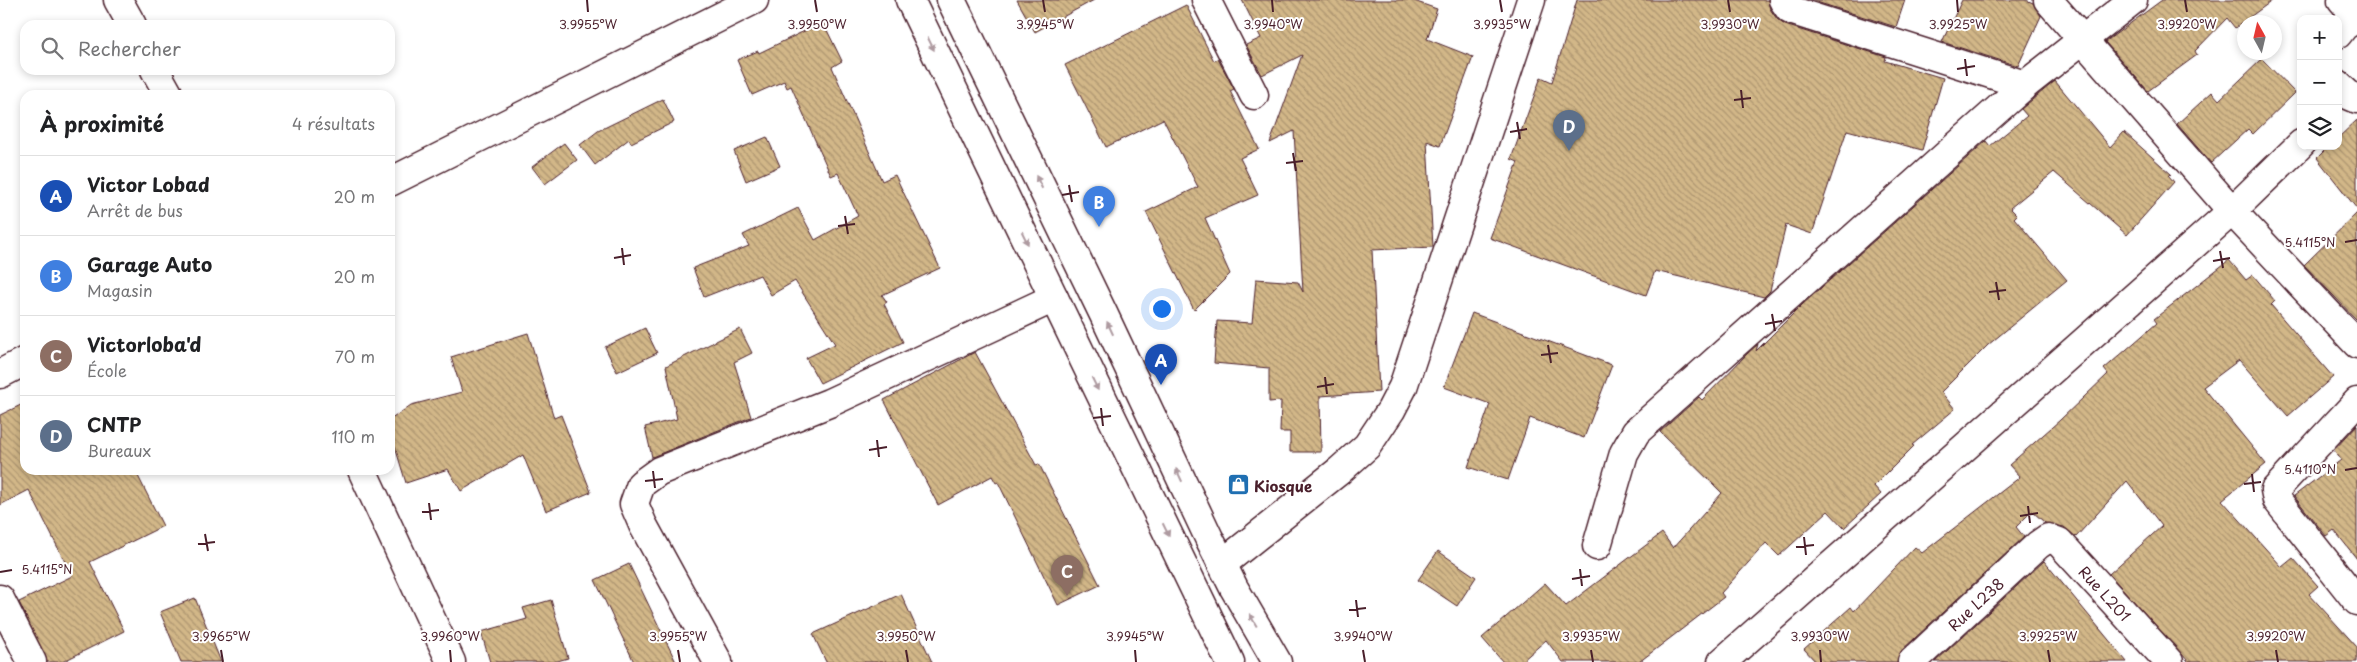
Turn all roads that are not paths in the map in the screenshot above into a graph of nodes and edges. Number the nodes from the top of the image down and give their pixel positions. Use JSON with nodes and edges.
{"nodes":[{"id":1,"x":118,"y":0,"type":"edge"},
{"id":2,"x":754,"y":0,"type":"edge"},
{"id":3,"x":910,"y":0,"type":"edge"},
{"id":4,"x":951,"y":0,"type":"edge"},
{"id":5,"x":1206,"y":0,"type":"edge"},
{"id":6,"x":1531,"y":0,"type":"edge"},
{"id":7,"x":1783,"y":0,"type":"edge"},
{"id":8,"x":2048,"y":0,"type":"edge"},
{"id":9,"x":2133,"y":0,"type":"edge"},
{"id":10,"x":2342,"y":0,"type":"edge"},
{"id":11,"x":2357,"y":17,"type":"edge"},
{"id":12,"x":129,"y":20,"type":"edge"},
{"id":13,"x":2342,"y":29,"type":"edge"},
{"id":14,"x":2084,"y":39,"type":"junction"},
{"id":15,"x":158,"y":75,"type":"edge"},
{"id":16,"x":2025,"y":85,"type":"junction"},
{"id":17,"x":166,"y":90,"type":"edge"},
{"id":18,"x":1254,"y":95,"type":"dead end"},
{"id":19,"x":2297,"y":148,"type":"edge"},
{"id":20,"x":395,"y":180,"type":"edge"},
{"id":21,"x":2232,"y":211,"type":"junction"},
{"id":22,"x":1054,"y":298,"type":"junction"},
{"id":23,"x":2357,"y":344,"type":"edge"},
{"id":24,"x":20,"y":364,"type":"edge"},
{"id":25,"x":0,"y":374,"type":"edge"},
{"id":26,"x":2357,"y":402,"type":"edge"},
{"id":27,"x":364,"y":475,"type":"edge"},
{"id":28,"x":2038,"y":545,"type":"joint"},
{"id":29,"x":1597,"y":546,"type":"dead end"},
{"id":30,"x":1222,"y":564,"type":"junction"},
{"id":31,"x":0,"y":599,"type":"edge"},
{"id":32,"x":2357,"y":601,"type":"edge"},
{"id":33,"x":32,"y":662,"type":"edge"},
{"id":34,"x":452,"y":662,"type":"edge"},
{"id":35,"x":718,"y":662,"type":"edge"},
{"id":36,"x":1230,"y":662,"type":"edge"},
{"id":37,"x":1277,"y":662,"type":"edge"},
{"id":38,"x":1722,"y":662,"type":"edge"},
{"id":39,"x":1912,"y":662,"type":"edge"},
{"id":40,"x":2169,"y":662,"type":"edge"}],
"edges":[{"from":1,"to":12,"type":"street"},
{"from":2,"to":20,"type":"street"},
{"from":3,"to":22,"type":"street","one_way":true},
{"from":30,"to":4,"type":"street","one_way":true},
{"from":5,"to":18,"type":"street"},
{"from":6,"to":30,"type":"street"},
{"from":7,"to":16,"type":"street"},
{"from":8,"to":14,"type":"street"},
{"from":9,"to":14,"type":"street"},
{"from":10,"to":11,"type":"street"},
{"from":11,"to":13,"type":"street"},
{"from":14,"to":16,"type":"street"},
{"from":14,"to":21,"type":"street"},
{"from":15,"to":17,"type":"street"},
{"from":16,"to":29,"type":"street"},
{"from":19,"to":21,"type":"street"},
{"from":21,"to":23,"type":"street"},
{"from":21,"to":38,"type":"street"},
{"from":22,"to":35,"type":"street"},
{"from":22,"to":36,"type":"street","one_way":true},
{"from":24,"to":25,"type":"street"},
{"from":26,"to":32,"type":"street"},
{"from":27,"to":34,"type":"street"},
{"from":28,"to":39,"type":"street","name":"Rue L238"},
{"from":28,"to":40,"type":"street","name":"Rue L201"},
{"from":37,"to":30,"type":"street","one_way":true},
{"from":31,"to":33,"type":"street"}]}
